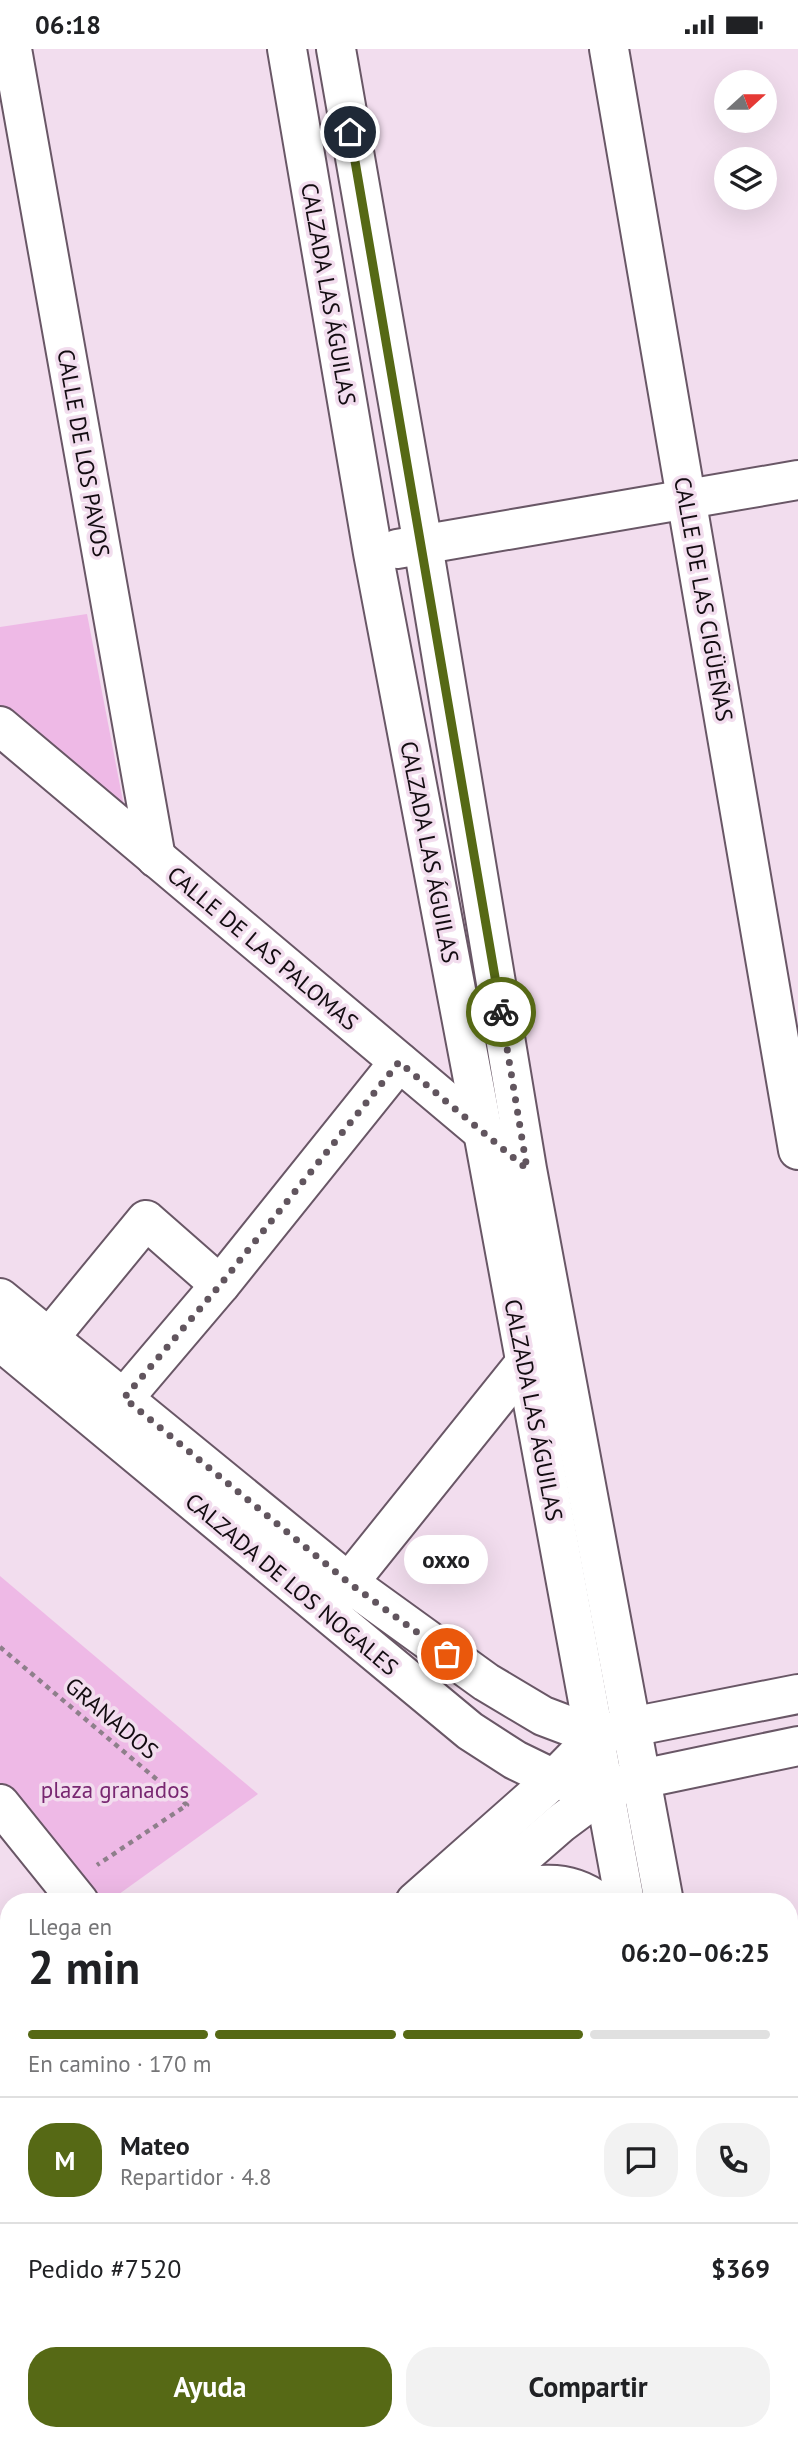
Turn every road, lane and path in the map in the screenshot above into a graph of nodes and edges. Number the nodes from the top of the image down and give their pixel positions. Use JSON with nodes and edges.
{"nodes":[{"id":1,"x":12,"y":49,"type":"edge"},
{"id":2,"x":287,"y":49,"type":"edge"},
{"id":3,"x":336,"y":49,"type":"edge"},
{"id":4,"x":609,"y":49,"type":"edge"},
{"id":5,"x":798,"y":480,"type":"edge"},
{"id":6,"x":686,"y":499,"type":"junction"},
{"id":7,"x":423,"y":545,"type":"junction"},
{"id":8,"x":373,"y":553,"type":"junction"},
{"id":9,"x":0,"y":726,"type":"edge"},
{"id":10,"x":156,"y":858,"type":"junction"},
{"id":11,"x":399,"y":1062,"type":"junction"},
{"id":12,"x":483,"y":1132,"type":"junction"},
{"id":13,"x":798,"y":1150,"type":"edge"},
{"id":14,"x":527,"y":1169,"type":"junction"},
{"id":15,"x":220,"y":1285,"type":"junction"},
{"id":16,"x":0,"y":1299,"type":"edge"},
{"id":17,"x":49,"y":1338,"type":"junction"},
{"id":18,"x":0,"y":1341,"type":"edge"},
{"id":19,"x":525,"y":1363,"type":"junction"},
{"id":20,"x":113,"y":1411,"type":"junction"},
{"id":21,"x":349,"y":1583,"type":"junction"},
{"id":22,"x":325,"y":1612,"type":"junction"},
{"id":23,"x":0,"y":1647,"type":"edge"},
{"id":24,"x":798,"y":1694,"type":"edge"},
{"id":25,"x":614,"y":1732,"type":"junction"},
{"id":26,"x":798,"y":1746,"type":"edge"},
{"id":27,"x":554,"y":1779,"type":"junction"},
{"id":28,"x":640,"y":1779,"type":"junction"},
{"id":29,"x":604,"y":1791,"type":"junction"},
{"id":30,"x":0,"y":1804,"type":"edge"},
{"id":31,"x":72,"y":1893,"type":"edge"},
{"id":32,"x":74,"y":1893,"type":"edge"},
{"id":33,"x":425,"y":1893,"type":"edge"},
{"id":34,"x":480,"y":1893,"type":"edge"},
{"id":35,"x":504,"y":1893,"type":"edge"},
{"id":36,"x":581,"y":1893,"type":"edge"},
{"id":37,"x":623,"y":1893,"type":"edge"},
{"id":38,"x":662,"y":1893,"type":"edge"}],
"edges":[{"from":1,"to":10,"type":"street","name":"CALLE DE LOS PAVOS"},
{"from":2,"to":8,"type":"street","name":"CALZADA LAS ÁGUILAS"},
{"from":3,"to":7,"type":"street","name":"CALZADA LAS ÁGUILAS"},
{"from":4,"to":6,"type":"street","name":"CALLE DE LAS CIGÜEÑAS"},
{"from":5,"to":6,"type":"street"},
{"from":6,"to":7,"type":"street"},
{"from":6,"to":13,"type":"street","name":"CALLE DE LAS CIGÜEÑAS"},
{"from":7,"to":8,"type":"street"},
{"from":7,"to":14,"type":"street","name":"CALZADA LAS ÁGUILAS"},
{"from":8,"to":12,"type":"street","name":"CALZADA LAS ÁGUILAS"},
{"from":9,"to":10,"type":"street","name":"CALLE DE LAS PALOMAS"},
{"from":10,"to":11,"type":"street","name":"CALLE DE LAS PALOMAS"},
{"from":11,"to":12,"type":"street","name":"CALLE DE LAS PALOMAS"},
{"from":11,"to":15,"type":"street"},
{"from":12,"to":14,"type":"street","name":"CALLE DE LAS PALOMAS"},
{"from":12,"to":19,"type":"street","name":"CALZADA LAS ÁGUILAS"},
{"from":14,"to":25,"type":"street","name":"CALZADA LAS ÁGUILAS"},
{"from":15,"to":17,"type":"street"},
{"from":15,"to":20,"type":"street"},
{"from":16,"to":17,"type":"street","name":"CALZADA DE LOS NOGALES"},
{"from":17,"to":20,"type":"street","name":"CALZADA DE LOS NOGALES"},
{"from":18,"to":20,"type":"street","name":"CALZADA DE LOS NOGALES"},
{"from":19,"to":21,"type":"street"},
{"from":19,"to":25,"type":"street","name":"CALZADA LAS ÁGUILAS"},
{"from":20,"to":21,"type":"street","name":"CALZADA DE LOS NOGALES"},
{"from":20,"to":22,"type":"street","name":"CALZADA DE LOS NOGALES"},
{"from":21,"to":22,"type":"street"},
{"from":21,"to":25,"type":"street","name":"CALZADA DE LOS NOGALES"},
{"from":22,"to":27,"type":"street","name":"CALZADA DE LOS NOGALES"},
{"from":23,"to":32,"type":"path","name":"GRANADOS"},
{"from":24,"to":25,"type":"street"},
{"from":25,"to":27,"type":"street"},
{"from":25,"to":28,"type":"street","name":"CALZADA LAS ÁGUILAS"},
{"from":25,"to":29,"type":"street","name":"CALZADA LAS ÁGUILAS"},
{"from":26,"to":28,"type":"street"},
{"from":27,"to":29,"type":"street","name":"CALZADA DE LOS NOGALES"},
{"from":27,"to":33,"type":"street"},
{"from":28,"to":29,"type":"street"},
{"from":28,"to":38,"type":"street","name":"CALZADA LAS ÁGUILAS"},
{"from":29,"to":34,"type":"street"},
{"from":29,"to":37,"type":"street","name":"CALZADA LAS ÁGUILAS"},
{"from":30,"to":31,"type":"street"},
{"from":35,"to":36,"type":"street"}]}
